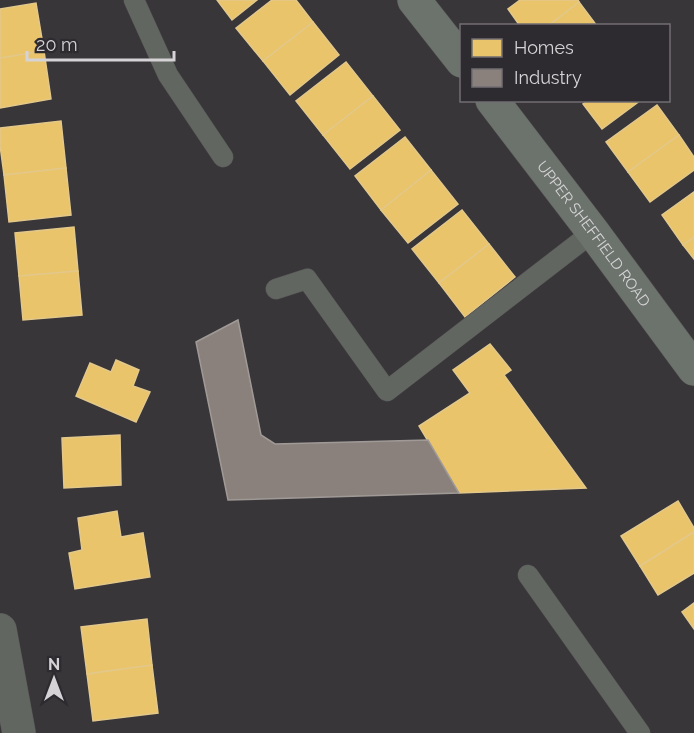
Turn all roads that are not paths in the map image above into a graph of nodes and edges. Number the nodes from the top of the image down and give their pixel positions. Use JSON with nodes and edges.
{"nodes":[{"id":1,"x":134,"y":0,"type":"edge"},
{"id":2,"x":414,"y":0,"type":"edge"},
{"id":3,"x":460,"y":58,"type":"edge"},
{"id":4,"x":494,"y":102,"type":"edge"},
{"id":5,"x":223,"y":157,"type":"dead end"},
{"id":6,"x":592,"y":232,"type":"junction"},
{"id":7,"x":276,"y":290,"type":"dead end"},
{"id":8,"x":694,"y":369,"type":"edge"},
{"id":9,"x":528,"y":575,"type":"dead end"},
{"id":10,"x":0,"y":630,"type":"edge"},
{"id":11,"x":19,"y":733,"type":"edge"},
{"id":12,"x":640,"y":733,"type":"edge"}],
"edges":[{"from":1,"to":5,"type":"lane"},
{"from":2,"to":3,"type":"highway"},
{"from":4,"to":6,"type":"highway","name":"UPPER SHEFFIELD ROAD"},
{"from":6,"to":7,"type":"lane"},
{"from":6,"to":8,"type":"highway","name":"UPPER SHEFFIELD ROAD"},
{"from":9,"to":12,"type":"lane"},
{"from":10,"to":11,"type":"street"}]}
